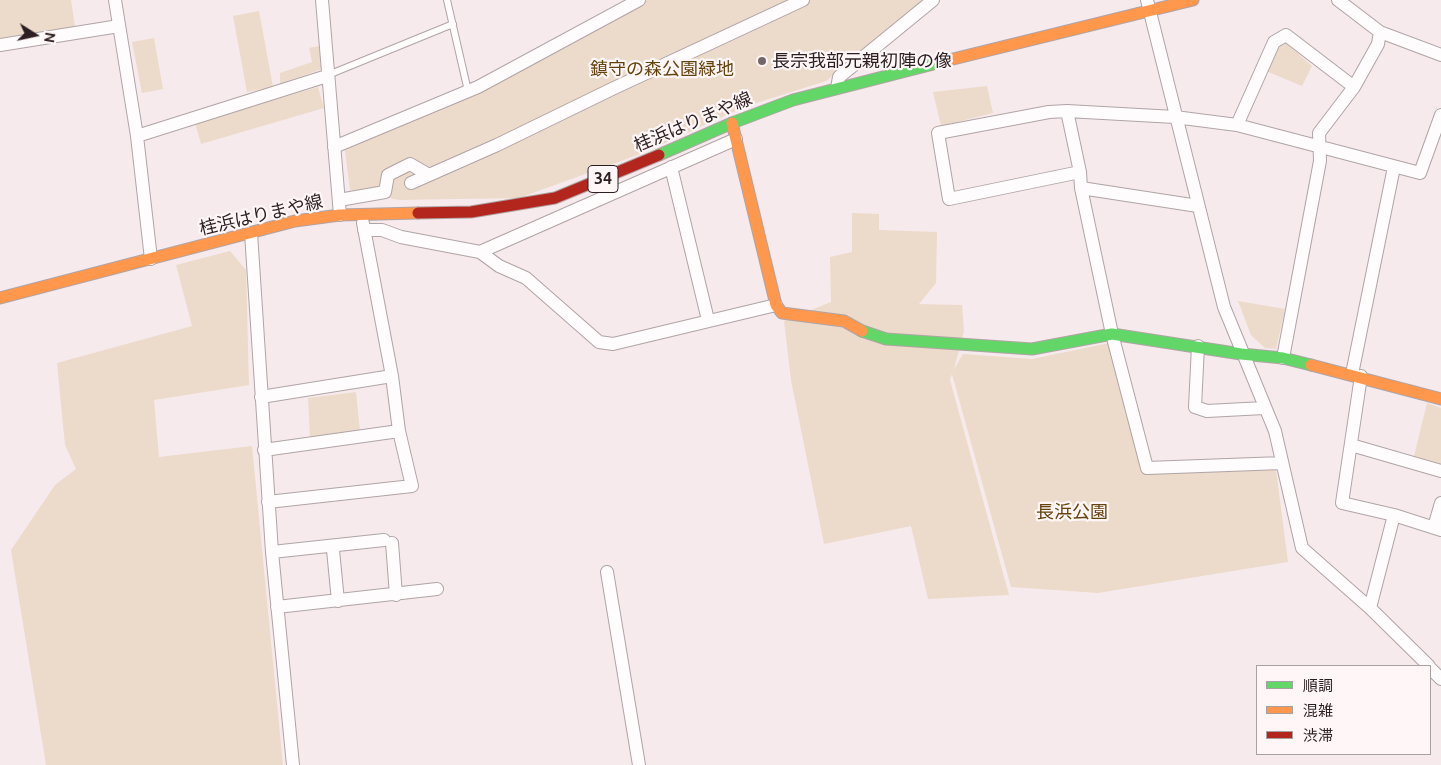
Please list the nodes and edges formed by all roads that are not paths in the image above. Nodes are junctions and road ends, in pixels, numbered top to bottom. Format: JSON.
{"nodes":[{"id":1,"x":115,"y":0,"type":"edge"},
{"id":2,"x":322,"y":0,"type":"edge"},
{"id":3,"x":447,"y":0,"type":"edge"},
{"id":4,"x":639,"y":0,"type":"edge"},
{"id":5,"x":803,"y":0,"type":"edge"},
{"id":6,"x":933,"y":0,"type":"edge"},
{"id":7,"x":1193,"y":0,"type":"edge"},
{"id":8,"x":1338,"y":0,"type":"edge"},
{"id":9,"x":620,"y":5,"type":"edge"},
{"id":10,"x":1149,"y":6,"type":"edge"},
{"id":11,"x":453,"y":24,"type":"junction"},
{"id":12,"x":119,"y":26,"type":"junction"},
{"id":13,"x":1380,"y":32,"type":"junction"},
{"id":14,"x":0,"y":45,"type":"edge"},
{"id":15,"x":1441,"y":55,"type":"edge"},
{"id":16,"x":327,"y":76,"type":"junction"},
{"id":17,"x":1354,"y":87,"type":"junction"},
{"id":18,"x":837,"y":88,"type":"junction"},
{"id":19,"x":468,"y":92,"type":"junction"},
{"id":20,"x":1067,"y":110,"type":"junction"},
{"id":21,"x":1441,"y":115,"type":"edge"},
{"id":22,"x":1175,"y":117,"type":"junction"},
{"id":23,"x":732,"y":123,"type":"junction"},
{"id":24,"x":1237,"y":125,"type":"junction"},
{"id":25,"x":137,"y":136,"type":"junction"},
{"id":26,"x":736,"y":139,"type":"junction"},
{"id":27,"x":1319,"y":146,"type":"junction"},
{"id":28,"x":334,"y":147,"type":"junction"},
{"id":29,"x":671,"y":167,"type":"junction"},
{"id":30,"x":1394,"y":167,"type":"junction"},
{"id":31,"x":1080,"y":172,"type":"junction"},
{"id":32,"x":430,"y":175,"type":"junction"},
{"id":33,"x":411,"y":183,"type":"dead end"},
{"id":34,"x":1081,"y":188,"type":"junction"},
{"id":35,"x":339,"y":200,"type":"junction"},
{"id":36,"x":1198,"y":206,"type":"junction"},
{"id":37,"x":361,"y":214,"type":"junction"},
{"id":38,"x":340,"y":215,"type":"junction"},
{"id":39,"x":364,"y":230,"type":"junction"},
{"id":40,"x":251,"y":233,"type":"junction"},
{"id":41,"x":480,"y":252,"type":"junction"},
{"id":42,"x":151,"y":259,"type":"junction"},
{"id":43,"x":0,"y":298,"type":"edge"},
{"id":44,"x":776,"y":306,"type":"junction"},
{"id":45,"x":708,"y":320,"type":"junction"},
{"id":46,"x":1112,"y":334,"type":"junction"},
{"id":47,"x":1198,"y":346,"type":"junction"},
{"id":48,"x":1242,"y":354,"type":"junction"},
{"id":49,"x":1283,"y":358,"type":"junction"},
{"id":50,"x":1356,"y":375,"type":"junction"},
{"id":51,"x":392,"y":376,"type":"junction"},
{"id":52,"x":261,"y":396,"type":"junction"},
{"id":53,"x":1441,"y":399,"type":"edge"},
{"id":54,"x":1264,"y":408,"type":"junction"},
{"id":55,"x":399,"y":431,"type":"junction"},
{"id":56,"x":1351,"y":445,"type":"junction"},
{"id":57,"x":264,"y":450,"type":"junction"},
{"id":58,"x":1282,"y":463,"type":"junction"},
{"id":59,"x":1441,"y":472,"type":"edge"},
{"id":60,"x":268,"y":502,"type":"junction"},
{"id":61,"x":1441,"y":503,"type":"edge"},
{"id":62,"x":1394,"y":515,"type":"junction"},
{"id":63,"x":1437,"y":529,"type":"edge"},
{"id":64,"x":333,"y":550,"type":"dead end"},
{"id":65,"x":272,"y":552,"type":"junction"},
{"id":66,"x":607,"y":572,"type":"dead end"},
{"id":67,"x":437,"y":589,"type":"dead end"},
{"id":68,"x":396,"y":594,"type":"junction"},
{"id":69,"x":338,"y":601,"type":"junction"},
{"id":70,"x":277,"y":607,"type":"junction"},
{"id":71,"x":1370,"y":608,"type":"junction"},
{"id":72,"x":1427,"y":665,"type":"edge"},
{"id":73,"x":1431,"y":669,"type":"edge"},
{"id":74,"x":1441,"y":679,"type":"edge"},
{"id":75,"x":294,"y":765,"type":"edge"},
{"id":76,"x":639,"y":765,"type":"edge"}],
"edges":[{"from":1,"to":12,"type":"street"},
{"from":2,"to":16,"type":"street"},
{"from":3,"to":11,"type":"lane"},
{"from":4,"to":9,"type":"street"},
{"from":5,"to":32,"type":"street"},
{"from":6,"to":18,"type":"street"},
{"from":7,"to":10,"type":"main road","name":"桂浜はりまや線","number":"34"},
{"from":8,"to":13,"type":"street"},
{"from":9,"to":19,"type":"street"},
{"from":10,"to":18,"type":"main road","name":"桂浜はりまや線","number":"34"},
{"from":10,"to":22,"type":"street"},
{"from":11,"to":16,"type":"lane"},
{"from":11,"to":19,"type":"lane"},
{"from":12,"to":14,"type":"street"},
{"from":12,"to":25,"type":"street"},
{"from":13,"to":15,"type":"street"},
{"from":13,"to":17,"type":"street"},
{"from":16,"to":25,"type":"street"},
{"from":16,"to":28,"type":"street"},
{"from":17,"to":24,"type":"street"},
{"from":17,"to":27,"type":"street"},
{"from":18,"to":23,"type":"main road","name":"桂浜はりまや線","number":"34"},
{"from":19,"to":28,"type":"street"},
{"from":20,"to":22,"type":"street"},
{"from":20,"to":31,"type":"street"},
{"from":20,"to":31,"type":"street"},
{"from":21,"to":30,"type":"street"},
{"from":22,"to":24,"type":"street"},
{"from":22,"to":36,"type":"street"},
{"from":23,"to":26,"type":"main road"},
{"from":23,"to":37,"type":"main road","name":"桂浜はりまや線","number":"34"},
{"from":24,"to":27,"type":"street"},
{"from":25,"to":42,"type":"street"},
{"from":26,"to":29,"type":"street"},
{"from":26,"to":44,"type":"main road"},
{"from":27,"to":30,"type":"street"},
{"from":27,"to":49,"type":"street"},
{"from":28,"to":35,"type":"street"},
{"from":29,"to":41,"type":"street"},
{"from":29,"to":45,"type":"street"},
{"from":30,"to":50,"type":"street"},
{"from":31,"to":34,"type":"street"},
{"from":32,"to":33,"type":"street"},
{"from":32,"to":35,"type":"street"},
{"from":34,"to":36,"type":"street"},
{"from":34,"to":46,"type":"street"},
{"from":35,"to":38,"type":"street"},
{"from":36,"to":48,"type":"street"},
{"from":37,"to":38,"type":"main road","name":"桂浜はりまや線","number":"34"},
{"from":37,"to":39,"type":"street"},
{"from":38,"to":40,"type":"main road","name":"桂浜はりまや線","number":"34"},
{"from":39,"to":41,"type":"street"},
{"from":39,"to":51,"type":"street"},
{"from":40,"to":42,"type":"main road","name":"桂浜はりまや線","number":"34"},
{"from":40,"to":52,"type":"street"},
{"from":41,"to":45,"type":"street"},
{"from":42,"to":43,"type":"main road","name":"桂浜はりまや線","number":"34"},
{"from":44,"to":45,"type":"street"},
{"from":44,"to":46,"type":"main road"},
{"from":46,"to":47,"type":"main road"},
{"from":46,"to":58,"type":"street"},
{"from":47,"to":48,"type":"main road"},
{"from":47,"to":54,"type":"street"},
{"from":48,"to":49,"type":"main road"},
{"from":48,"to":54,"type":"street"},
{"from":49,"to":50,"type":"main road"},
{"from":50,"to":53,"type":"main road"},
{"from":50,"to":56,"type":"street"},
{"from":51,"to":52,"type":"street"},
{"from":51,"to":55,"type":"street"},
{"from":52,"to":57,"type":"street"},
{"from":54,"to":58,"type":"street"},
{"from":55,"to":57,"type":"street"},
{"from":55,"to":60,"type":"street"},
{"from":56,"to":59,"type":"street"},
{"from":56,"to":62,"type":"street"},
{"from":57,"to":60,"type":"street"},
{"from":58,"to":71,"type":"street"},
{"from":60,"to":65,"type":"street"},
{"from":61,"to":63,"type":"street"},
{"from":62,"to":63,"type":"street"},
{"from":62,"to":71,"type":"street"},
{"from":64,"to":69,"type":"street"},
{"from":65,"to":68,"type":"street"},
{"from":65,"to":70,"type":"street"},
{"from":66,"to":76,"type":"street"},
{"from":67,"to":68,"type":"street"},
{"from":68,"to":69,"type":"street"},
{"from":69,"to":70,"type":"street"},
{"from":70,"to":75,"type":"street"},
{"from":71,"to":72,"type":"street"},
{"from":73,"to":74,"type":"street"}]}
